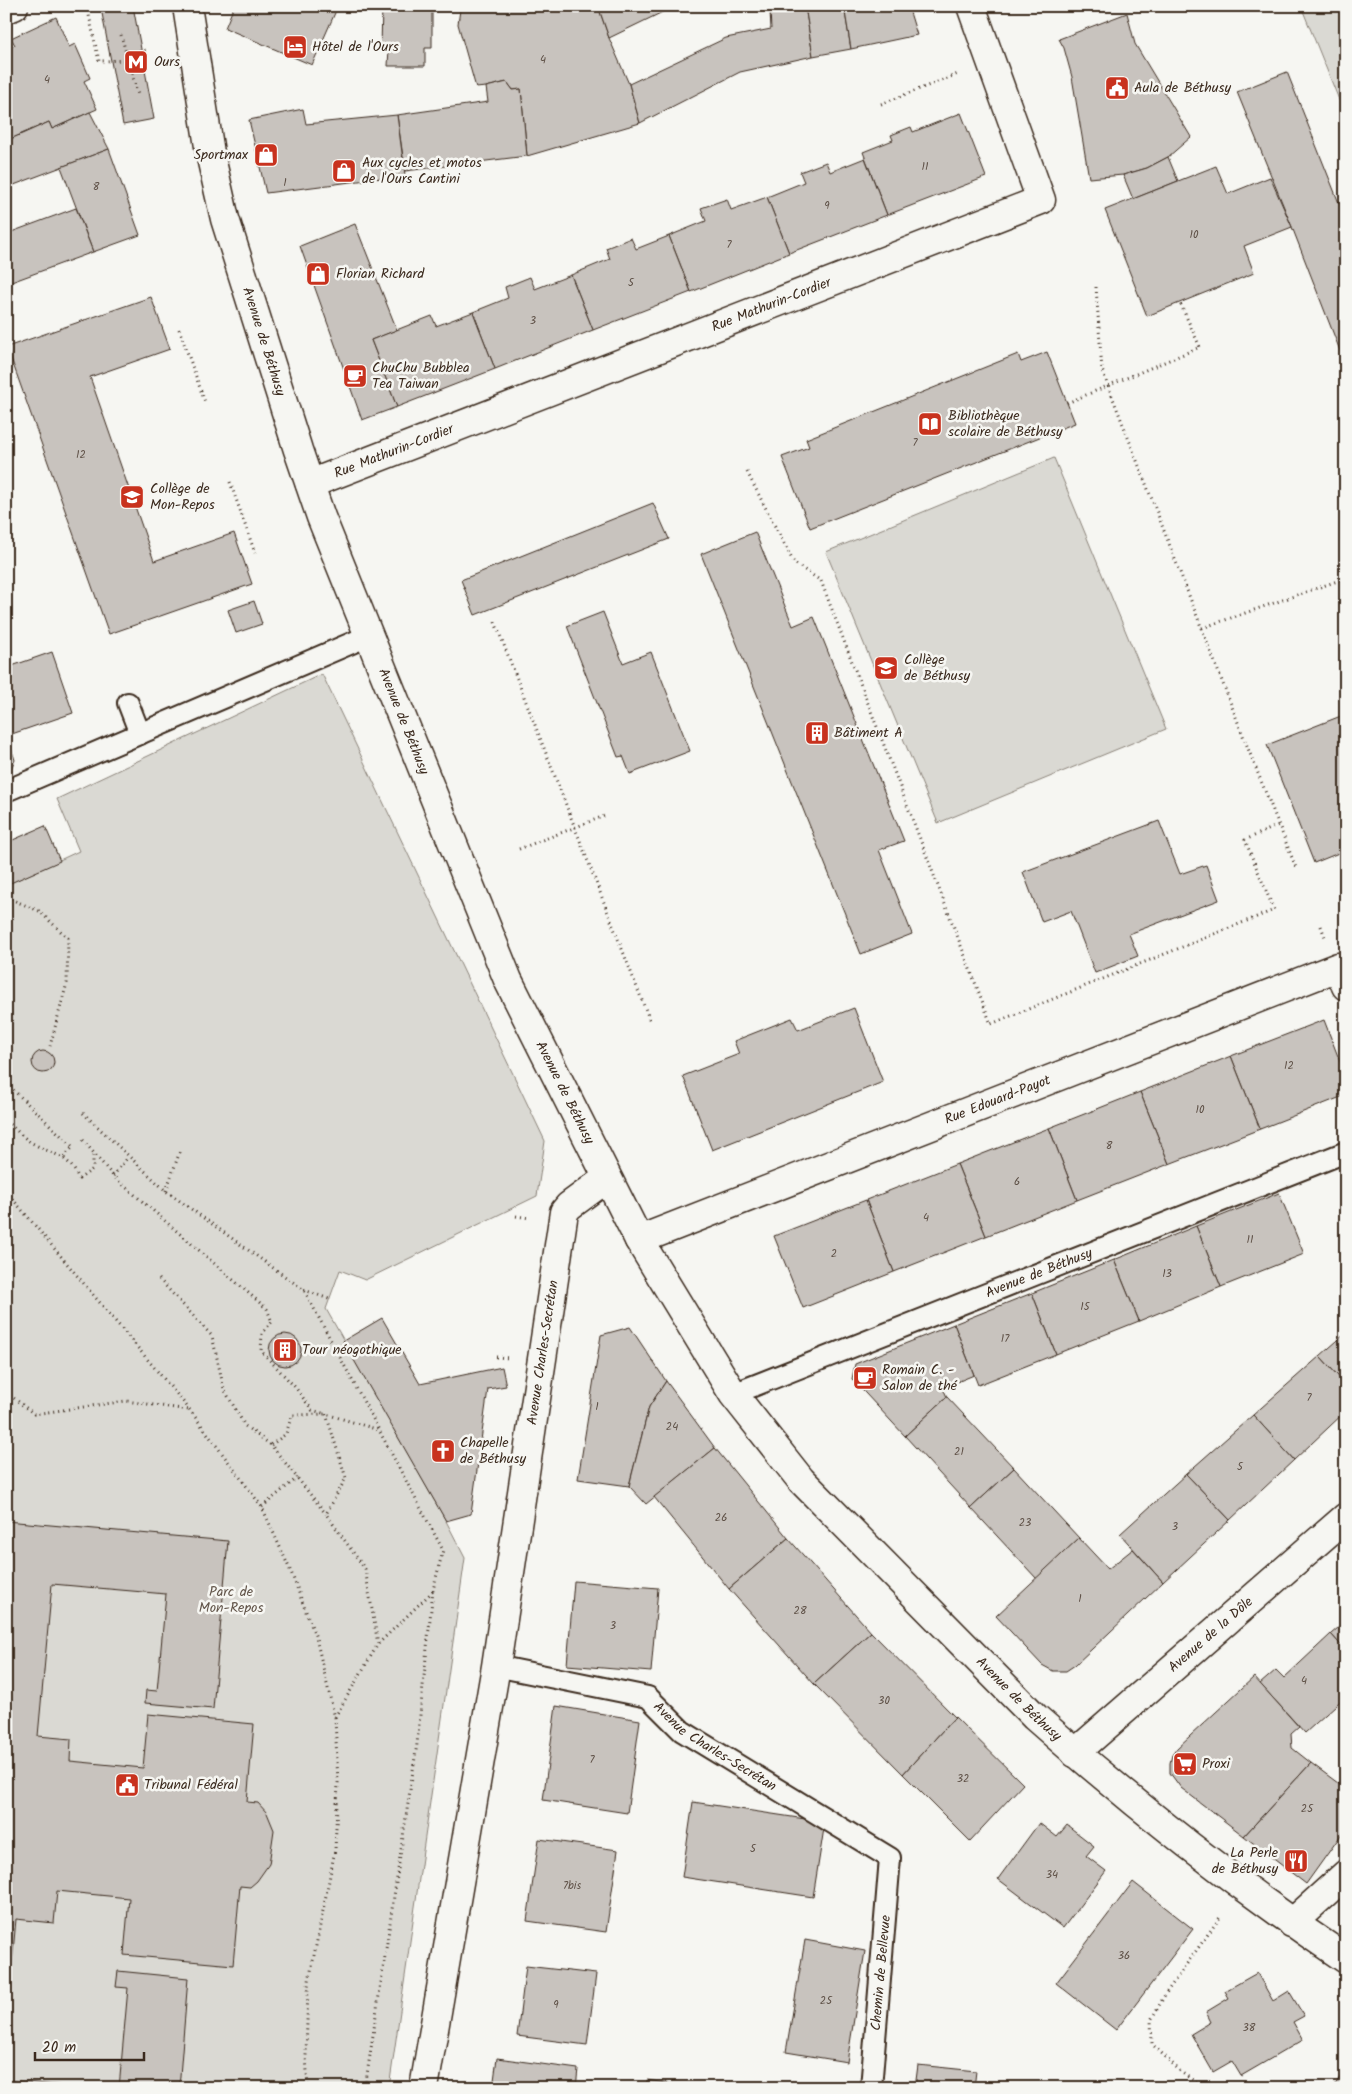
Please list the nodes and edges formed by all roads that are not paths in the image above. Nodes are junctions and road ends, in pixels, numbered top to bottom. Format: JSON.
{"nodes":[{"id":1,"x":14,"y":6,"type":"edge"},
{"id":2,"x":187,"y":6,"type":"edge"},
{"id":3,"x":971,"y":6,"type":"edge"},
{"id":4,"x":6,"y":10,"type":"edge"},
{"id":5,"x":310,"y":484,"type":"junction"},
{"id":6,"x":368,"y":636,"type":"junction"},
{"id":7,"x":128,"y":703,"type":"dead end"},
{"id":8,"x":140,"y":734,"type":"junction"},
{"id":9,"x":6,"y":791,"type":"edge"},
{"id":10,"x":1346,"y":986,"type":"edge"},
{"id":11,"x":1346,"y":1152,"type":"edge"},
{"id":12,"x":607,"y":1178,"type":"junction"},
{"id":13,"x":639,"y":1240,"type":"junction"},
{"id":14,"x":733,"y":1394,"type":"junction"},
{"id":15,"x":1346,"y":1517,"type":"edge"},
{"id":16,"x":496,"y":1666,"type":"junction"},
{"id":17,"x":1076,"y":1753,"type":"junction"},
{"id":18,"x":890,"y":1858,"type":"joint"},
{"id":19,"x":1346,"y":1874,"type":"edge"},
{"id":20,"x":1292,"y":1923,"type":"junction"},
{"id":21,"x":1346,"y":1959,"type":"edge"},
{"id":22,"x":424,"y":2088,"type":"edge"},
{"id":23,"x":871,"y":2088,"type":"edge"}],
"edges":[{"from":1,"to":4,"type":"street"},
{"from":2,"to":5,"type":"street","name":"Avenue de Béthusy"},
{"from":3,"to":5,"type":"street","name":"Rue Mathurin-Cordier"},
{"from":5,"to":6,"type":"street","name":"Avenue de Béthusy"},
{"from":6,"to":8,"type":"lane"},
{"from":6,"to":12,"type":"street","name":"Avenue de Béthusy"},
{"from":7,"to":8,"type":"lane"},
{"from":8,"to":9,"type":"lane"},
{"from":10,"to":13,"type":"street","name":"Rue Edouard-Payot"},
{"from":11,"to":14,"type":"lane","name":"Avenue de Béthusy"},
{"from":12,"to":13,"type":"street","name":"Avenue de Béthusy"},
{"from":12,"to":16,"type":"street","name":"Avenue Charles-Secrétan"},
{"from":13,"to":14,"type":"street","name":"Avenue de Béthusy"},
{"from":14,"to":17,"type":"street","name":"Avenue de Béthusy"},
{"from":15,"to":17,"type":"street","name":"Avenue de la Dôle"},
{"from":16,"to":18,"type":"lane","name":"Avenue Charles-Secrétan"},
{"from":16,"to":22,"type":"street","name":"Avenue Charles-Secrétan"},
{"from":17,"to":20,"type":"street","name":"Avenue de Béthusy"},
{"from":18,"to":23,"type":"lane","name":"Chemin de Bellevue"},
{"from":19,"to":20,"type":"street"},
{"from":20,"to":21,"type":"street","name":"Avenue de Béthusy"}]}
